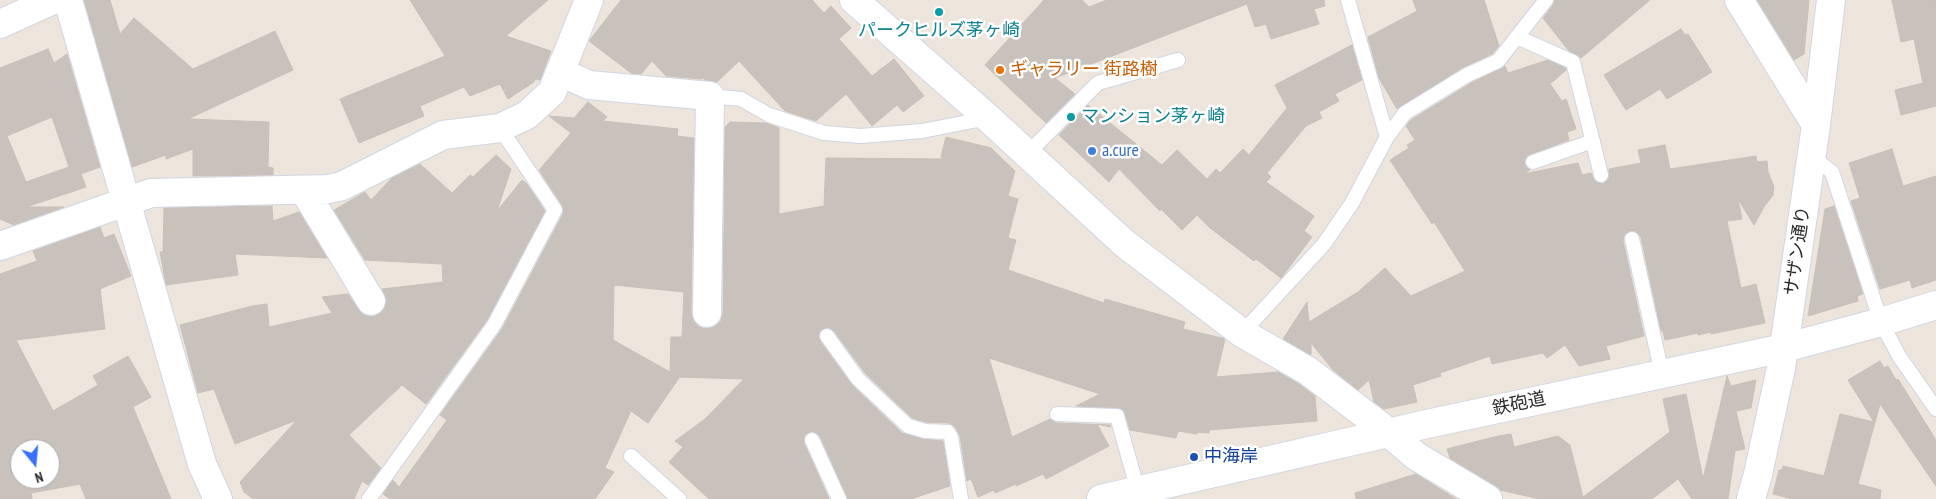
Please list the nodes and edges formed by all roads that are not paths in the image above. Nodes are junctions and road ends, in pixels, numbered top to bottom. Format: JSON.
{"nodes":[{"id":1,"x":53,"y":0,"type":"edge"},
{"id":2,"x":68,"y":0,"type":"edge"},
{"id":3,"x":589,"y":0,"type":"edge"},
{"id":4,"x":854,"y":0,"type":"edge"},
{"id":5,"x":1348,"y":0,"type":"edge"},
{"id":6,"x":1546,"y":0,"type":"edge"},
{"id":7,"x":1739,"y":0,"type":"edge"},
{"id":8,"x":1831,"y":0,"type":"edge"},
{"id":9,"x":0,"y":24,"type":"edge"},
{"id":10,"x":1517,"y":37,"type":"junction"},
{"id":11,"x":1178,"y":60,"type":"dead end"},
{"id":12,"x":560,"y":72,"type":"junction"},
{"id":13,"x":710,"y":96,"type":"junction"},
{"id":14,"x":988,"y":118,"type":"junction"},
{"id":15,"x":1816,"y":125,"type":"junction"},
{"id":16,"x":500,"y":128,"type":"junction"},
{"id":17,"x":1387,"y":137,"type":"junction"},
{"id":18,"x":1593,"y":141,"type":"junction"},
{"id":19,"x":1027,"y":154,"type":"junction"},
{"id":20,"x":1811,"y":156,"type":"junction"},
{"id":21,"x":1533,"y":162,"type":"dead end"},
{"id":22,"x":1602,"y":175,"type":"dead end"},
{"id":23,"x":304,"y":190,"type":"junction"},
{"id":24,"x":124,"y":201,"type":"junction"},
{"id":25,"x":1632,"y":239,"type":"dead end"},
{"id":26,"x":0,"y":246,"type":"edge"},
{"id":27,"x":371,"y":301,"type":"dead end"},
{"id":28,"x":1936,"y":304,"type":"edge"},
{"id":29,"x":707,"y":313,"type":"dead end"},
{"id":30,"x":1881,"y":322,"type":"junction"},
{"id":31,"x":1242,"y":333,"type":"junction"},
{"id":32,"x":827,"y":336,"type":"dead end"},
{"id":33,"x":1784,"y":348,"type":"junction"},
{"id":34,"x":1662,"y":374,"type":"junction"},
{"id":35,"x":1936,"y":409,"type":"edge"},
{"id":36,"x":1057,"y":414,"type":"dead end"},
{"id":37,"x":1388,"y":432,"type":"junction"},
{"id":38,"x":812,"y":440,"type":"dead end"},
{"id":39,"x":631,"y":456,"type":"dead end"},
{"id":40,"x":1138,"y":490,"type":"junction"},
{"id":41,"x":218,"y":499,"type":"edge"},
{"id":42,"x":369,"y":499,"type":"edge"},
{"id":43,"x":679,"y":499,"type":"edge"},
{"id":44,"x":839,"y":499,"type":"edge"},
{"id":45,"x":961,"y":499,"type":"edge"},
{"id":46,"x":1101,"y":499,"type":"edge"},
{"id":47,"x":1488,"y":499,"type":"edge"},
{"id":48,"x":1751,"y":499,"type":"edge"}],
"edges":[{"from":1,"to":9,"type":"street"},
{"from":2,"to":24,"type":"street"},
{"from":3,"to":12,"type":"street"},
{"from":4,"to":14,"type":"street"},
{"from":5,"to":17,"type":"lane"},
{"from":6,"to":10,"type":"lane"},
{"from":7,"to":15,"type":"street"},
{"from":8,"to":15,"type":"street","name":"サザン通り"},
{"from":10,"to":17,"type":"lane"},
{"from":10,"to":18,"type":"lane"},
{"from":11,"to":19,"type":"lane"},
{"from":12,"to":13,"type":"street"},
{"from":12,"to":16,"type":"street"},
{"from":13,"to":14,"type":"lane"},
{"from":13,"to":29,"type":"street"},
{"from":14,"to":19,"type":"street"},
{"from":15,"to":20,"type":"street","name":"サザン通り"},
{"from":16,"to":23,"type":"street"},
{"from":16,"to":42,"type":"lane"},
{"from":17,"to":31,"type":"lane"},
{"from":18,"to":21,"type":"lane"},
{"from":18,"to":22,"type":"lane"},
{"from":19,"to":31,"type":"street"},
{"from":20,"to":30,"type":"lane"},
{"from":20,"to":33,"type":"street","name":"サザン通り"},
{"from":23,"to":24,"type":"street"},
{"from":23,"to":27,"type":"street"},
{"from":24,"to":26,"type":"street"},
{"from":24,"to":41,"type":"street"},
{"from":25,"to":34,"type":"lane"},
{"from":28,"to":30,"type":"street","name":"鉄砲道"},
{"from":30,"to":33,"type":"street","name":"鉄砲道"},
{"from":30,"to":35,"type":"lane"},
{"from":31,"to":37,"type":"street"},
{"from":32,"to":45,"type":"lane"},
{"from":33,"to":34,"type":"street","name":"鉄砲道"},
{"from":33,"to":48,"type":"street","name":"サザン通り"},
{"from":34,"to":37,"type":"street","name":"鉄砲道"},
{"from":36,"to":40,"type":"lane"},
{"from":37,"to":40,"type":"street","name":"鉄砲道"},
{"from":37,"to":47,"type":"street"},
{"from":38,"to":44,"type":"lane"},
{"from":39,"to":43,"type":"lane"},
{"from":40,"to":46,"type":"street","name":"鉄砲道"}]}
